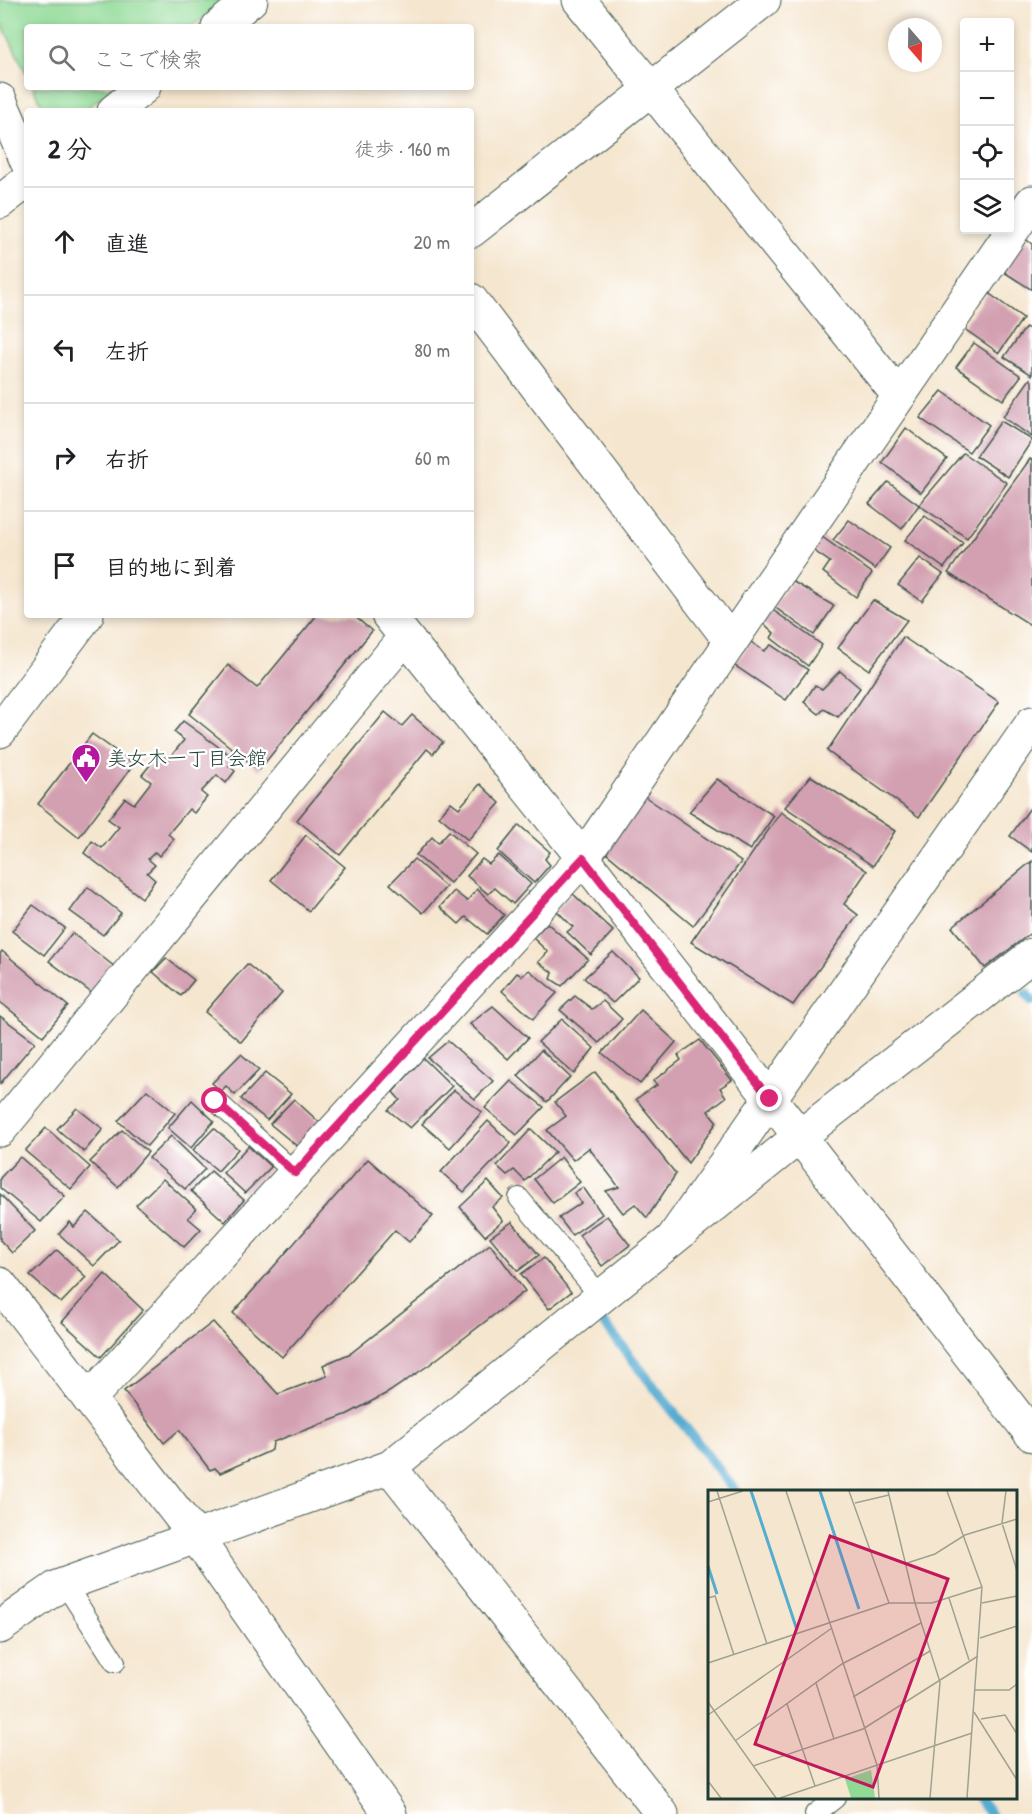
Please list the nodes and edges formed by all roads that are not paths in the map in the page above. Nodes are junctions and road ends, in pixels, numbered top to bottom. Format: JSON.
{"nodes":[{"id":1,"x":251,"y":0,"type":"edge"},
{"id":2,"x":579,"y":0,"type":"edge"},
{"id":3,"x":764,"y":0,"type":"edge"},
{"id":4,"x":222,"y":24,"type":"edge"},
{"id":5,"x":652,"y":88,"type":"junction"},
{"id":6,"x":140,"y":90,"type":"edge"},
{"id":7,"x":0,"y":100,"type":"edge"},
{"id":8,"x":118,"y":108,"type":"edge"},
{"id":9,"x":24,"y":155,"type":"edge"},
{"id":10,"x":24,"y":183,"type":"edge"},
{"id":11,"x":0,"y":202,"type":"edge"},
{"id":12,"x":1032,"y":202,"type":"edge"},
{"id":13,"x":474,"y":229,"type":"edge"},
{"id":14,"x":474,"y":304,"type":"edge"},
{"id":15,"x":899,"y":396,"type":"junction"},
{"id":16,"x":85,"y":618,"type":"edge"},
{"id":17,"x":396,"y":626,"type":"edge"},
{"id":18,"x":731,"y":642,"type":"junction"},
{"id":19,"x":1032,"y":723,"type":"edge"},
{"id":20,"x":0,"y":731,"type":"edge"},
{"id":21,"x":583,"y":858,"type":"junction"},
{"id":22,"x":1032,"y":955,"type":"edge"},
{"id":23,"x":770,"y":1099,"type":"junction"},
{"id":24,"x":215,"y":1101,"type":"dead end"},
{"id":25,"x":0,"y":1130,"type":"edge"},
{"id":26,"x":799,"y":1137,"type":"junction"},
{"id":27,"x":295,"y":1173,"type":"junction"},
{"id":28,"x":519,"y":1198,"type":"dead end"},
{"id":29,"x":673,"y":1238,"type":"junction"},
{"id":30,"x":0,"y":1284,"type":"edge"},
{"id":31,"x":601,"y":1297,"type":"junction"},
{"id":32,"x":89,"y":1399,"type":"junction"},
{"id":33,"x":1032,"y":1435,"type":"edge"},
{"id":34,"x":390,"y":1467,"type":"junction"},
{"id":35,"x":196,"y":1537,"type":"junction"},
{"id":36,"x":65,"y":1584,"type":"junction"},
{"id":37,"x":0,"y":1627,"type":"edge"},
{"id":38,"x":115,"y":1662,"type":"dead end"},
{"id":39,"x":833,"y":1799,"type":"edge"},
{"id":40,"x":382,"y":1811,"type":"edge"},
{"id":41,"x":662,"y":1814,"type":"edge"},
{"id":42,"x":815,"y":1814,"type":"edge"}],
"edges":[{"from":1,"to":4,"type":"street"},
{"from":2,"to":5,"type":"street"},
{"from":3,"to":5,"type":"street"},
{"from":5,"to":13,"type":"street"},
{"from":5,"to":15,"type":"street"},
{"from":6,"to":8,"type":"street"},
{"from":7,"to":9,"type":"street"},
{"from":10,"to":11,"type":"street"},
{"from":12,"to":15,"type":"street"},
{"from":14,"to":18,"type":"street"},
{"from":15,"to":18,"type":"street"},
{"from":16,"to":20,"type":"street"},
{"from":17,"to":21,"type":"street"},
{"from":17,"to":25,"type":"street"},
{"from":18,"to":21,"type":"street"},
{"from":19,"to":23,"type":"street"},
{"from":21,"to":23,"type":"street"},
{"from":21,"to":27,"type":"street"},
{"from":22,"to":26,"type":"street"},
{"from":23,"to":26,"type":"street"},
{"from":23,"to":29,"type":"street"},
{"from":24,"to":27,"type":"lane"},
{"from":26,"to":29,"type":"street"},
{"from":26,"to":33,"type":"street"},
{"from":27,"to":32,"type":"street"},
{"from":28,"to":31,"type":"lane"},
{"from":29,"to":31,"type":"street"},
{"from":30,"to":32,"type":"street"},
{"from":31,"to":34,"type":"street"},
{"from":32,"to":35,"type":"street"},
{"from":34,"to":35,"type":"street"},
{"from":34,"to":41,"type":"street"},
{"from":35,"to":36,"type":"street"},
{"from":35,"to":40,"type":"street"},
{"from":36,"to":37,"type":"street"},
{"from":36,"to":38,"type":"lane"},
{"from":39,"to":42,"type":"lane"}]}
